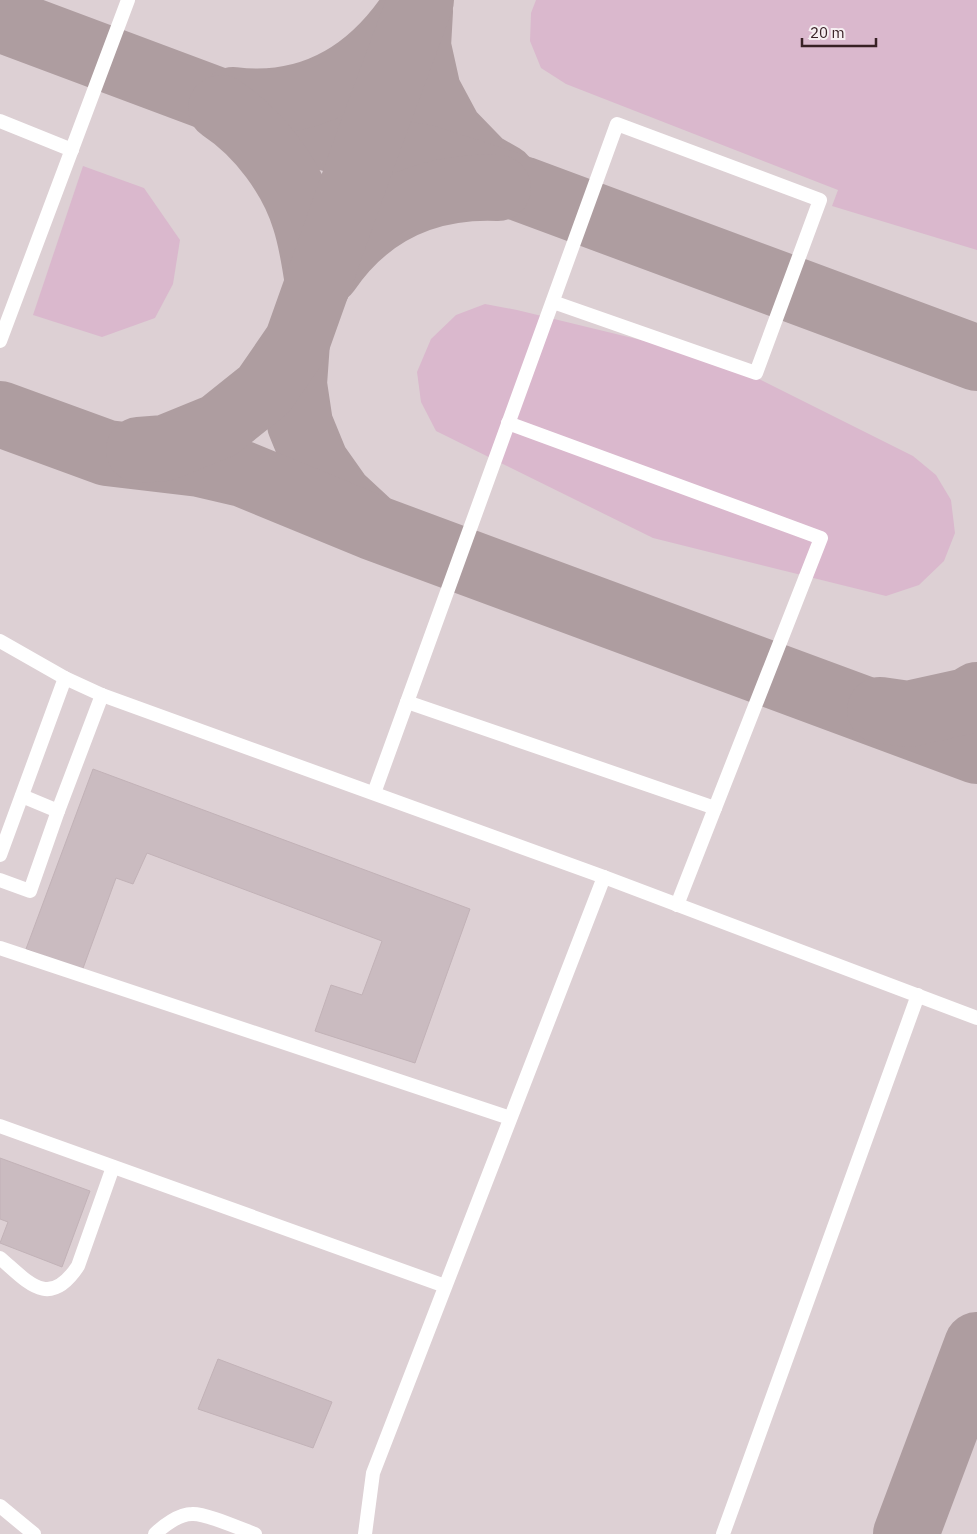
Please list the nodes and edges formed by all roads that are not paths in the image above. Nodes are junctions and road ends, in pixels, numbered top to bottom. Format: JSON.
{"nodes":[{"id":1,"x":128,"y":0,"type":"edge"},
{"id":2,"x":0,"y":121,"type":"edge"},
{"id":3,"x":72,"y":150,"type":"junction"},
{"id":4,"x":553,"y":302,"type":"junction"},
{"id":5,"x":1,"y":337,"type":"edge"},
{"id":6,"x":508,"y":424,"type":"junction"},
{"id":7,"x":0,"y":641,"type":"edge"},
{"id":8,"x":65,"y":678,"type":"junction"},
{"id":9,"x":102,"y":695,"type":"junction"},
{"id":10,"x":407,"y":702,"type":"junction"},
{"id":11,"x":374,"y":793,"type":"junction"},
{"id":12,"x":22,"y":796,"type":"junction"},
{"id":13,"x":716,"y":808,"type":"junction"},
{"id":14,"x":58,"y":811,"type":"junction"},
{"id":15,"x":0,"y":854,"type":"edge"},
{"id":16,"x":604,"y":877,"type":"junction"},
{"id":17,"x":0,"y":880,"type":"edge"},
{"id":18,"x":677,"y":905,"type":"junction"},
{"id":19,"x":0,"y":948,"type":"edge"},
{"id":20,"x":918,"y":995,"type":"junction"},
{"id":21,"x":977,"y":1018,"type":"edge"},
{"id":22,"x":510,"y":1118,"type":"junction"},
{"id":23,"x":0,"y":1126,"type":"edge"},
{"id":24,"x":113,"y":1167,"type":"junction"},
{"id":25,"x":0,"y":1258,"type":"edge"},
{"id":26,"x":445,"y":1286,"type":"junction"},
{"id":27,"x":0,"y":1506,"type":"edge"},
{"id":28,"x":34,"y":1534,"type":"edge"},
{"id":29,"x":155,"y":1534,"type":"edge"},
{"id":30,"x":255,"y":1534,"type":"edge"},
{"id":31,"x":365,"y":1534,"type":"edge"},
{"id":32,"x":723,"y":1534,"type":"edge"}],
"edges":[{"from":1,"to":3,"type":"street"},
{"from":2,"to":3,"type":"street"},
{"from":3,"to":5,"type":"street"},
{"from":4,"to":4,"type":"street"},
{"from":4,"to":6,"type":"street"},
{"from":6,"to":10,"type":"street"},
{"from":6,"to":13,"type":"street"},
{"from":7,"to":8,"type":"street"},
{"from":8,"to":9,"type":"street"},
{"from":8,"to":12,"type":"street"},
{"from":9,"to":11,"type":"street"},
{"from":9,"to":14,"type":"street"},
{"from":10,"to":11,"type":"street"},
{"from":10,"to":13,"type":"street"},
{"from":11,"to":16,"type":"street"},
{"from":12,"to":14,"type":"street"},
{"from":12,"to":15,"type":"street"},
{"from":13,"to":18,"type":"street"},
{"from":14,"to":17,"type":"street"},
{"from":16,"to":18,"type":"street"},
{"from":16,"to":22,"type":"street"},
{"from":18,"to":20,"type":"street"},
{"from":19,"to":22,"type":"street"},
{"from":20,"to":21,"type":"street"},
{"from":20,"to":32,"type":"street"},
{"from":22,"to":26,"type":"street"},
{"from":23,"to":24,"type":"street"},
{"from":24,"to":25,"type":"street"},
{"from":24,"to":26,"type":"street"},
{"from":26,"to":31,"type":"street"},
{"from":27,"to":28,"type":"street"},
{"from":29,"to":30,"type":"street"}]}
